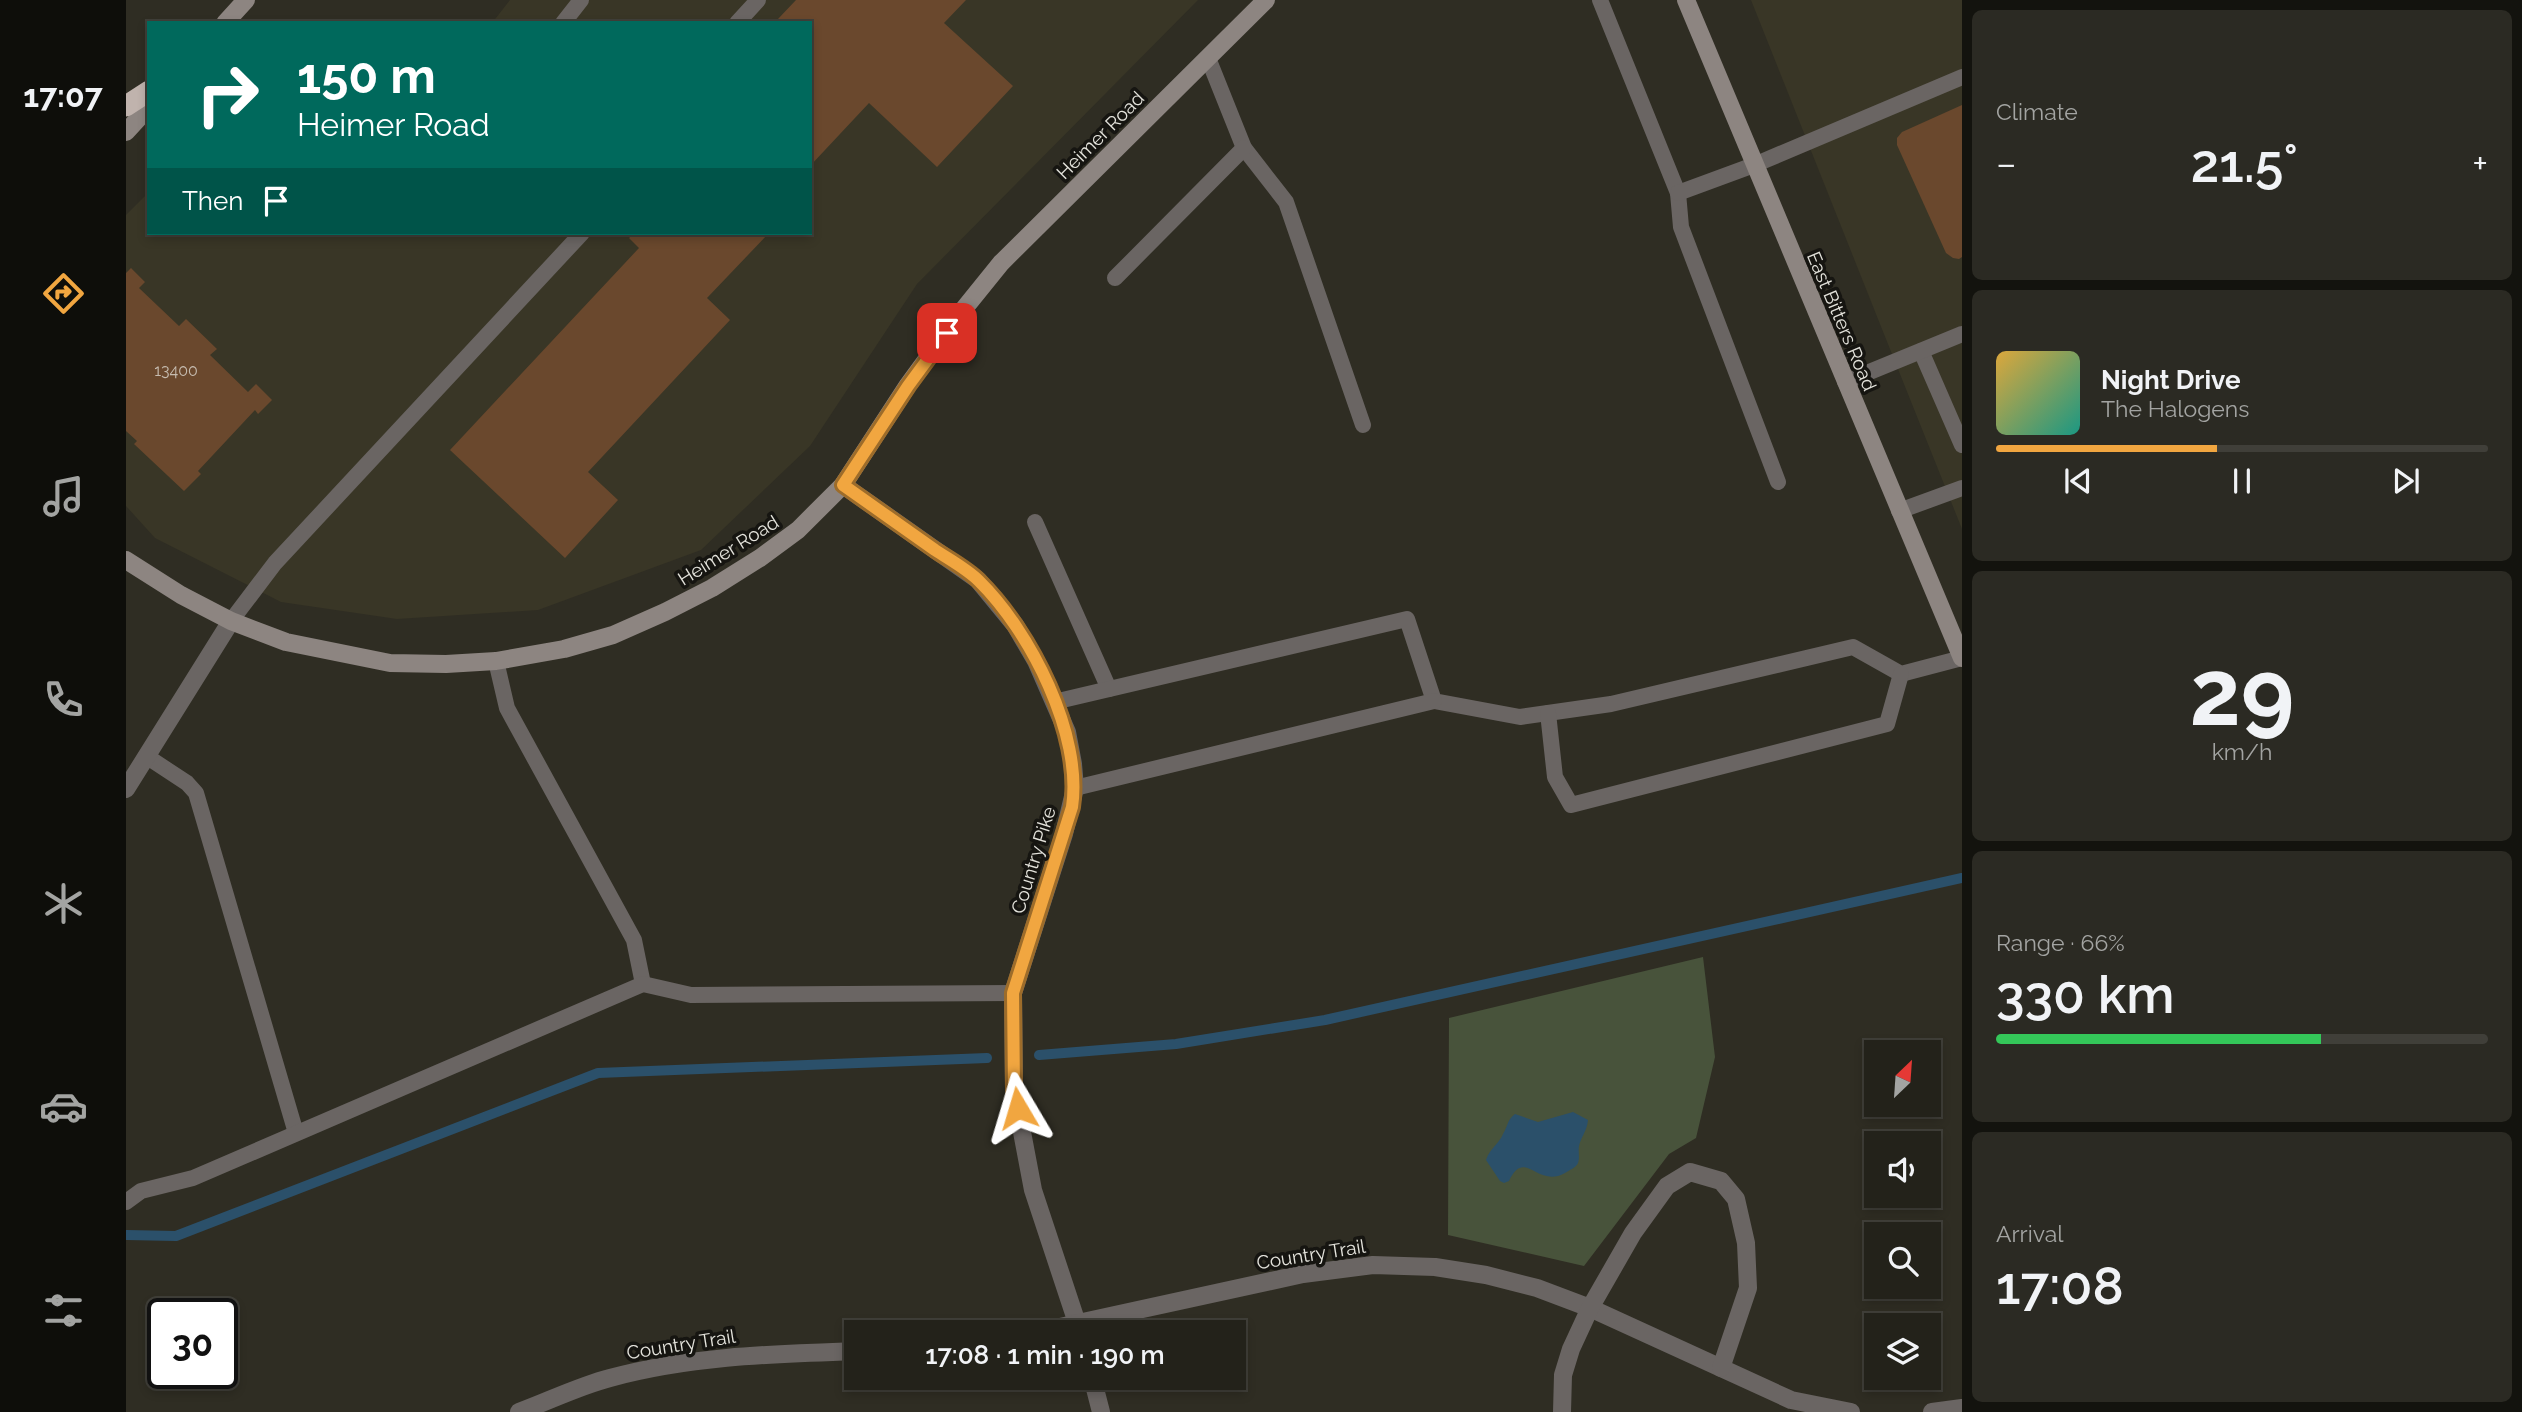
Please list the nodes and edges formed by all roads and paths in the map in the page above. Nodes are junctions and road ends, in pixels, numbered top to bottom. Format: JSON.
{"nodes":[{"id":1,"x":246,"y":0,"type":"edge"},
{"id":2,"x":581,"y":0,"type":"edge"},
{"id":3,"x":758,"y":0,"type":"edge"},
{"id":4,"x":1266,"y":0,"type":"edge"},
{"id":5,"x":1600,"y":0,"type":"edge"},
{"id":6,"x":1686,"y":0,"type":"edge"},
{"id":7,"x":227,"y":21,"type":"edge"},
{"id":8,"x":565,"y":21,"type":"edge"},
{"id":9,"x":739,"y":21,"type":"edge"},
{"id":10,"x":1208,"y":58,"type":"junction"},
{"id":11,"x":1962,"y":77,"type":"edge"},
{"id":12,"x":147,"y":92,"type":"edge"},
{"id":13,"x":126,"y":106,"type":"edge"},
{"id":14,"x":147,"y":109,"type":"edge"},
{"id":15,"x":126,"y":132,"type":"edge"},
{"id":16,"x":1244,"y":148,"type":"junction"},
{"id":17,"x":1754,"y":165,"type":"junction"},
{"id":18,"x":1678,"y":193,"type":"junction"},
{"id":19,"x":580,"y":235,"type":"edge"},
{"id":20,"x":1115,"y":278,"type":"dead end"},
{"id":21,"x":1962,"y":334,"type":"edge"},
{"id":22,"x":1921,"y":351,"type":"junction"},
{"id":23,"x":1845,"y":382,"type":"junction"},
{"id":24,"x":1958,"y":424,"type":"edge"},
{"id":25,"x":1363,"y":425,"type":"dead end"},
{"id":26,"x":1962,"y":445,"type":"edge"},
{"id":27,"x":1778,"y":482,"type":"dead end"},
{"id":28,"x":843,"y":485,"type":"junction"},
{"id":29,"x":1962,"y":488,"type":"edge"},
{"id":30,"x":1899,"y":511,"type":"junction"},
{"id":31,"x":1035,"y":522,"type":"dead end"},
{"id":32,"x":127,"y":561,"type":"edge"},
{"id":33,"x":231,"y":621,"type":"junction"},
{"id":34,"x":1957,"y":631,"type":"edge"},
{"id":35,"x":1962,"y":658,"type":"edge"},
{"id":36,"x":496,"y":661,"type":"junction"},
{"id":37,"x":1901,"y":674,"type":"junction"},
{"id":38,"x":1110,"y":689,"type":"junction"},
{"id":39,"x":1434,"y":701,"type":"junction"},
{"id":40,"x":1054,"y":702,"type":"junction"},
{"id":41,"x":1548,"y":713,"type":"junction"},
{"id":42,"x":146,"y":756,"type":"junction"},
{"id":43,"x":1075,"y":788,"type":"junction"},
{"id":44,"x":126,"y":789,"type":"edge"},
{"id":45,"x":643,"y":984,"type":"junction"},
{"id":46,"x":1013,"y":993,"type":"junction"},
{"id":47,"x":296,"y":1133,"type":"junction"},
{"id":48,"x":126,"y":1202,"type":"edge"},
{"id":49,"x":1590,"y":1308,"type":"junction"},
{"id":50,"x":1077,"y":1320,"type":"edge"},
{"id":51,"x":1109,"y":1320,"type":"edge"},
{"id":52,"x":844,"y":1351,"type":"edge"},
{"id":53,"x":1721,"y":1368,"type":"junction"},
{"id":54,"x":1095,"y":1390,"type":"edge"},
{"id":55,"x":1962,"y":1408,"type":"edge"},
{"id":56,"x":519,"y":1412,"type":"edge"},
{"id":57,"x":1101,"y":1412,"type":"edge"},
{"id":58,"x":1562,"y":1412,"type":"edge"},
{"id":59,"x":1851,"y":1412,"type":"edge"},
{"id":60,"x":1932,"y":1412,"type":"edge"}],
"edges":[{"from":1,"to":7,"type":"street"},
{"from":2,"to":8,"type":"lane"},
{"from":3,"to":9,"type":"lane"},
{"from":4,"to":10,"type":"street","name":"Heimer Road"},
{"from":5,"to":18,"type":"lane"},
{"from":6,"to":17,"type":"street","name":"East Bitters Road"},
{"from":10,"to":16,"type":"lane"},
{"from":10,"to":28,"type":"street","name":"Heimer Road"},
{"from":11,"to":17,"type":"lane"},
{"from":12,"to":13,"type":"highway"},
{"from":14,"to":15,"type":"street"},
{"from":16,"to":20,"type":"lane"},
{"from":16,"to":25,"type":"lane"},
{"from":17,"to":18,"type":"lane"},
{"from":17,"to":23,"type":"street","name":"East Bitters Road"},
{"from":18,"to":27,"type":"lane"},
{"from":19,"to":33,"type":"lane"},
{"from":21,"to":22,"type":"lane"},
{"from":22,"to":23,"type":"lane"},
{"from":22,"to":24,"type":"lane"},
{"from":23,"to":30,"type":"street","name":"East Bitters Road"},
{"from":24,"to":26,"type":"lane"},
{"from":28,"to":36,"type":"street","name":"Heimer Road"},
{"from":28,"to":40,"type":"street","name":"Country Pike"},
{"from":29,"to":30,"type":"lane"},
{"from":30,"to":34,"type":"street","name":"East Bitters Road"},
{"from":31,"to":38,"type":"lane"},
{"from":32,"to":33,"type":"street","name":"Heimer Road"},
{"from":33,"to":36,"type":"street","name":"Heimer Road"},
{"from":33,"to":42,"type":"street"},
{"from":34,"to":35,"type":"street","name":"East Bitters Road"},
{"from":35,"to":37,"type":"lane"},
{"from":36,"to":45,"type":"lane"},
{"from":37,"to":41,"type":"lane"},
{"from":37,"to":41,"type":"lane"},
{"from":38,"to":39,"type":"lane"},
{"from":38,"to":40,"type":"lane"},
{"from":39,"to":41,"type":"lane"},
{"from":39,"to":43,"type":"lane"},
{"from":40,"to":43,"type":"street","name":"Country Pike"},
{"from":42,"to":44,"type":"street"},
{"from":42,"to":47,"type":"lane"},
{"from":43,"to":46,"type":"street","name":"Country Pike"},
{"from":45,"to":46,"type":"lane"},
{"from":45,"to":47,"type":"lane"},
{"from":46,"to":50,"type":"street","name":"Country Pike"},
{"from":47,"to":48,"type":"lane"},
{"from":49,"to":51,"type":"street","name":"Country Trail"},
{"from":49,"to":53,"type":"street","name":"Country Trail"},
{"from":49,"to":53,"type":"street"},
{"from":49,"to":58,"type":"street"},
{"from":52,"to":56,"type":"street","name":"Country Trail"},
{"from":53,"to":59,"type":"street","name":"Country Trail"},
{"from":54,"to":57,"type":"street"},
{"from":55,"to":60,"type":"street"}]}
